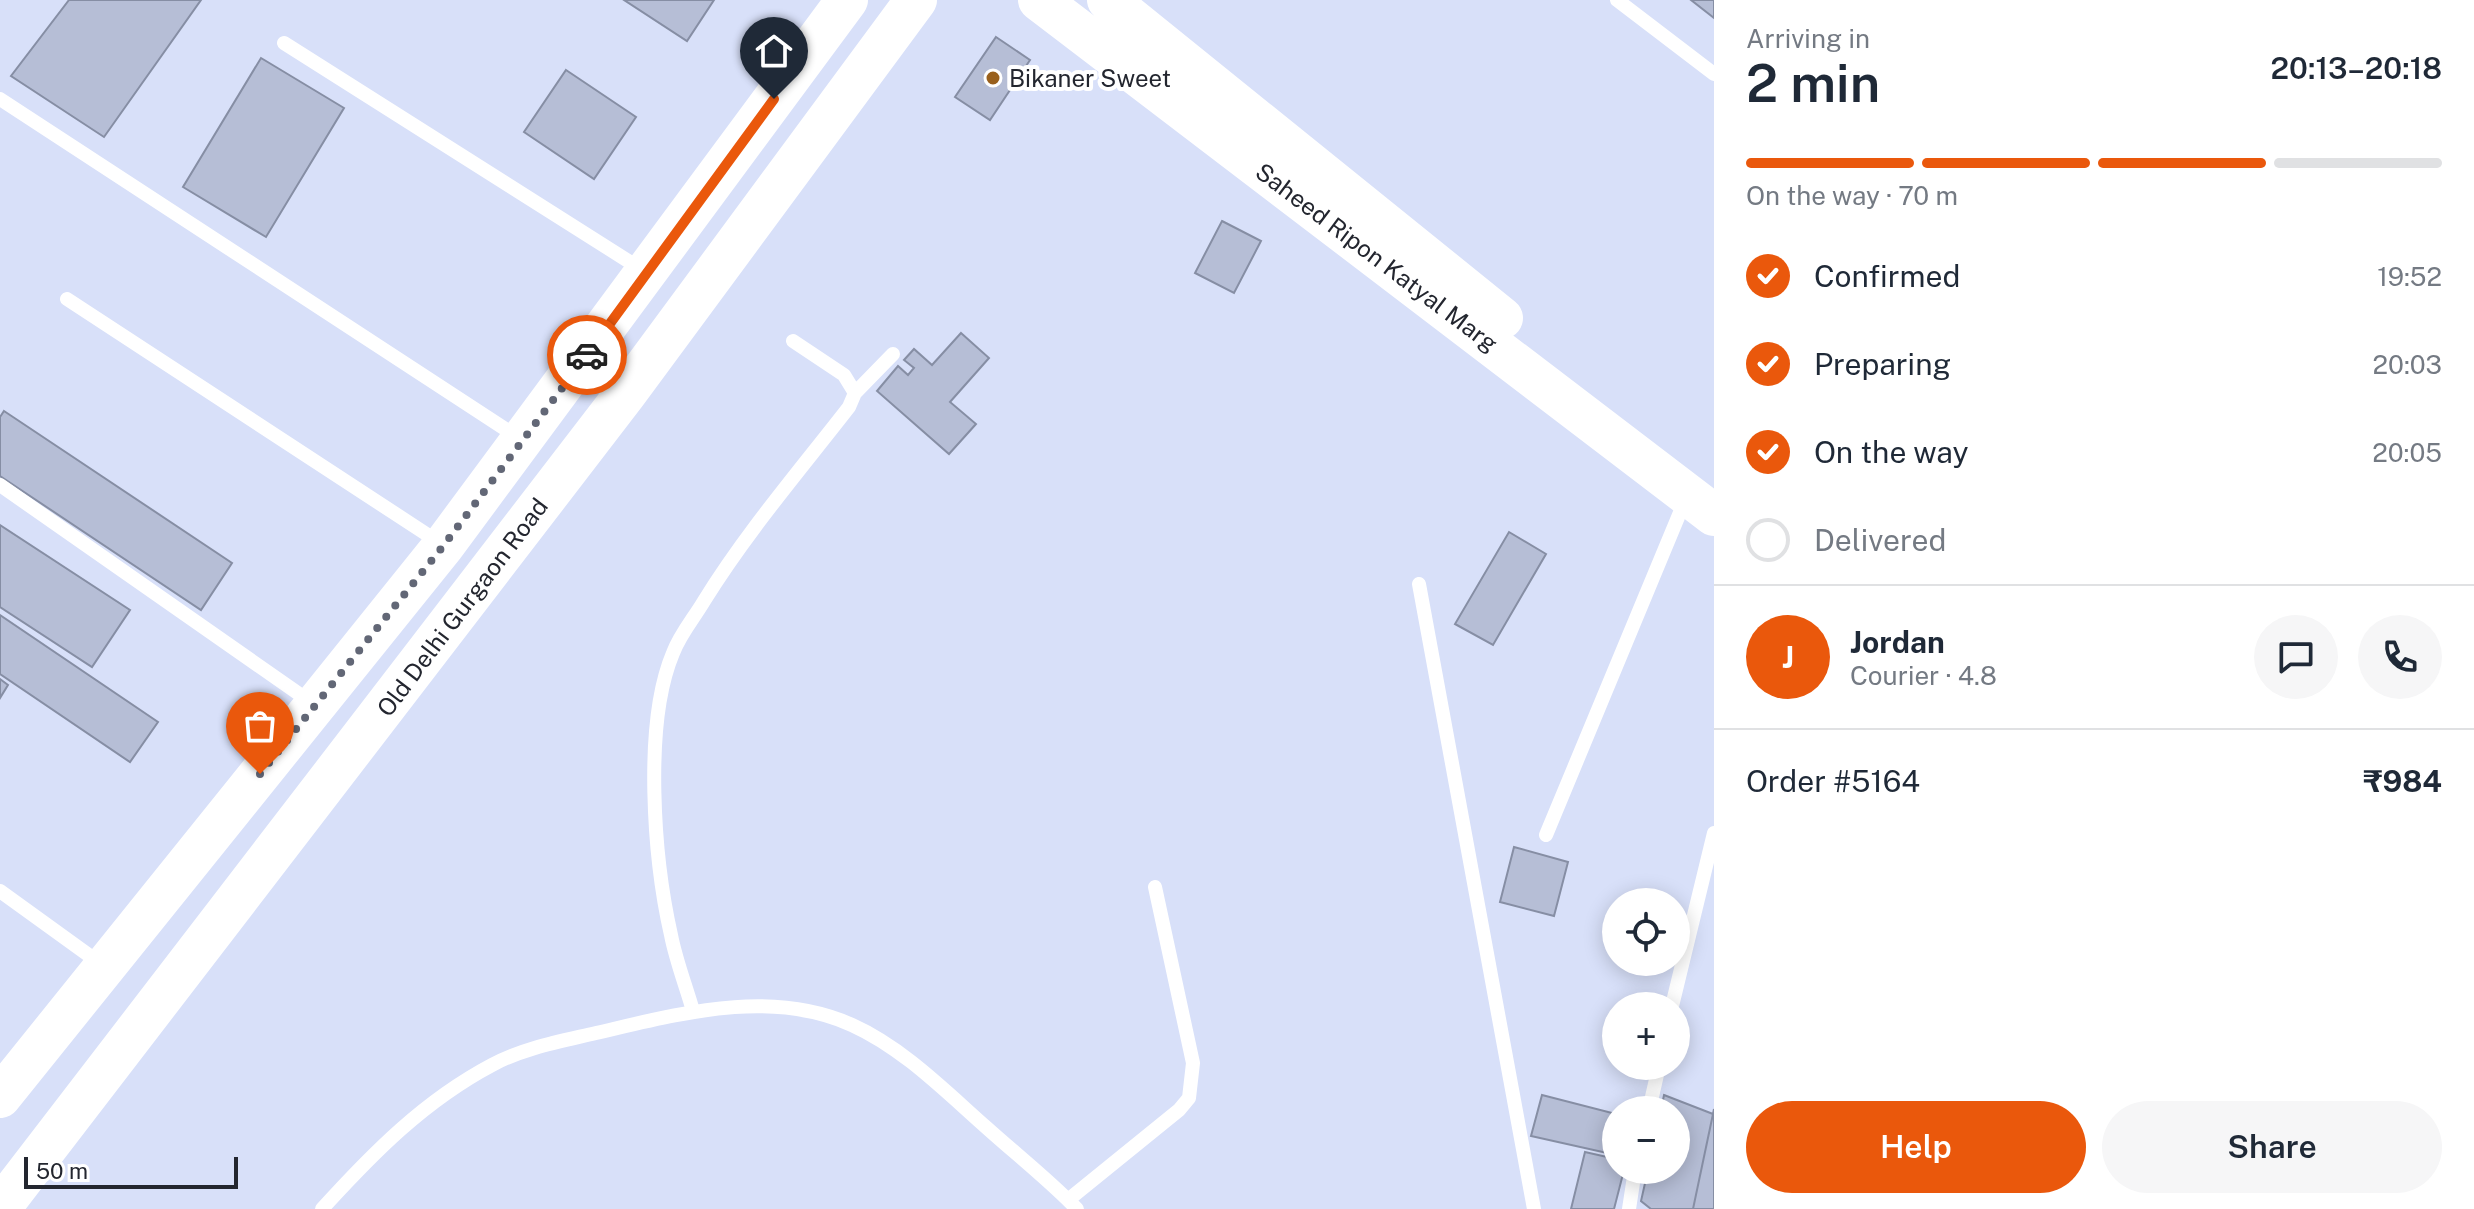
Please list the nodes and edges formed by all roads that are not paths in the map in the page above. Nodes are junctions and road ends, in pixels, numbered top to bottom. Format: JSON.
{"nodes":[{"id":1,"x":847,"y":0,"type":"edge"},
{"id":2,"x":916,"y":0,"type":"edge"},
{"id":3,"x":1039,"y":0,"type":"edge"},
{"id":4,"x":1108,"y":0,"type":"edge"},
{"id":5,"x":1617,"y":0,"type":"edge"},
{"id":6,"x":284,"y":43,"type":"dead end"},
{"id":7,"x":1714,"y":74,"type":"edge"},
{"id":8,"x":0,"y":99,"type":"edge"},
{"id":9,"x":648,"y":273,"type":"junction"},
{"id":10,"x":67,"y":299,"type":"dead end"},
{"id":11,"x":793,"y":341,"type":"dead end"},
{"id":12,"x":893,"y":354,"type":"dead end"},
{"id":13,"x":855,"y":393,"type":"junction"},
{"id":14,"x":523,"y":441,"type":"junction"},
{"id":15,"x":0,"y":485,"type":"edge"},
{"id":16,"x":1705,"y":499,"type":"edge"},
{"id":17,"x":444,"y":545,"type":"junction"},
{"id":18,"x":1419,"y":584,"type":"dead end"},
{"id":19,"x":315,"y":705,"type":"junction"},
{"id":20,"x":1714,"y":833,"type":"edge"},
{"id":21,"x":1546,"y":835,"type":"dead end"},
{"id":22,"x":1155,"y":887,"type":"dead end"},
{"id":23,"x":0,"y":891,"type":"edge"},
{"id":24,"x":105,"y":967,"type":"junction"},
{"id":25,"x":1675,"y":992,"type":"edge"},
{"id":26,"x":693,"y":1011,"type":"junction"},
{"id":27,"x":0,"y":1097,"type":"edge"},
{"id":28,"x":1633,"y":1184,"type":"edge"},
{"id":29,"x":1073,"y":1204,"type":"edge"},
{"id":30,"x":0,"y":1208,"type":"edge"},
{"id":31,"x":322,"y":1209,"type":"edge"},
{"id":32,"x":1534,"y":1209,"type":"edge"},
{"id":33,"x":1629,"y":1209,"type":"edge"}],
"edges":[{"from":1,"to":9,"type":"main road"},
{"from":2,"to":30,"type":"main road","name":"Old Delhi Gurgaon Road"},
{"from":3,"to":16,"type":"main road","name":"Saheed Ripon Katyal Marg"},
{"from":4,"to":16,"type":"main road","name":"Saheed Ripon Katyal Marg"},
{"from":5,"to":7,"type":"lane"},
{"from":6,"to":9,"type":"lane"},
{"from":8,"to":14,"type":"lane"},
{"from":9,"to":14,"type":"main road"},
{"from":10,"to":17,"type":"lane"},
{"from":11,"to":13,"type":"lane"},
{"from":12,"to":13,"type":"lane"},
{"from":13,"to":26,"type":"lane"},
{"from":14,"to":17,"type":"main road"},
{"from":15,"to":19,"type":"lane"},
{"from":16,"to":21,"type":"lane"},
{"from":17,"to":19,"type":"main road"},
{"from":18,"to":32,"type":"lane"},
{"from":19,"to":24,"type":"main road"},
{"from":20,"to":25,"type":"lane"},
{"from":22,"to":29,"type":"lane"},
{"from":23,"to":24,"type":"lane"},
{"from":24,"to":27,"type":"main road"},
{"from":26,"to":29,"type":"lane"},
{"from":26,"to":31,"type":"lane"},
{"from":28,"to":33,"type":"lane"}]}
